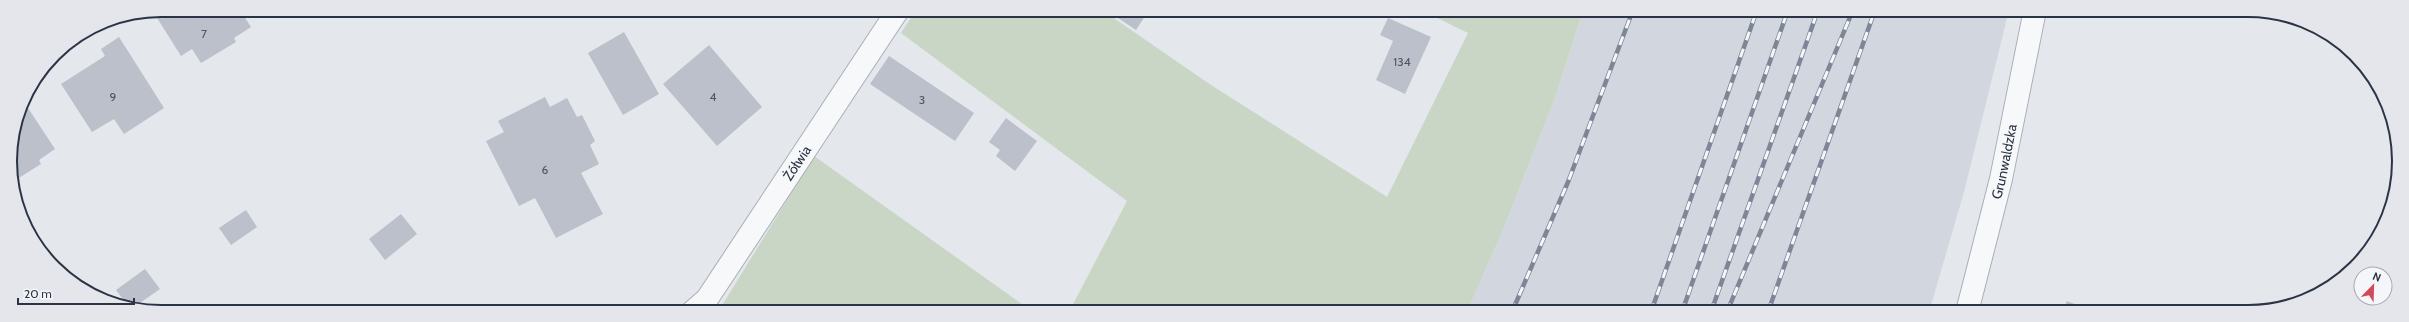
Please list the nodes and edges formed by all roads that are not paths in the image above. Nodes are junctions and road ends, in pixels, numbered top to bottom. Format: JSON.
{"nodes":[{"id":1,"x":893,"y":17,"type":"edge"},
{"id":2,"x":2034,"y":17,"type":"edge"},
{"id":3,"x":700,"y":305,"type":"edge"},
{"id":4,"x":1969,"y":305,"type":"edge"}],
"edges":[{"from":1,"to":3,"type":"street","name":"Żółwia"},
{"from":2,"to":4,"type":"street","name":"Grunwaldzka"}]}
